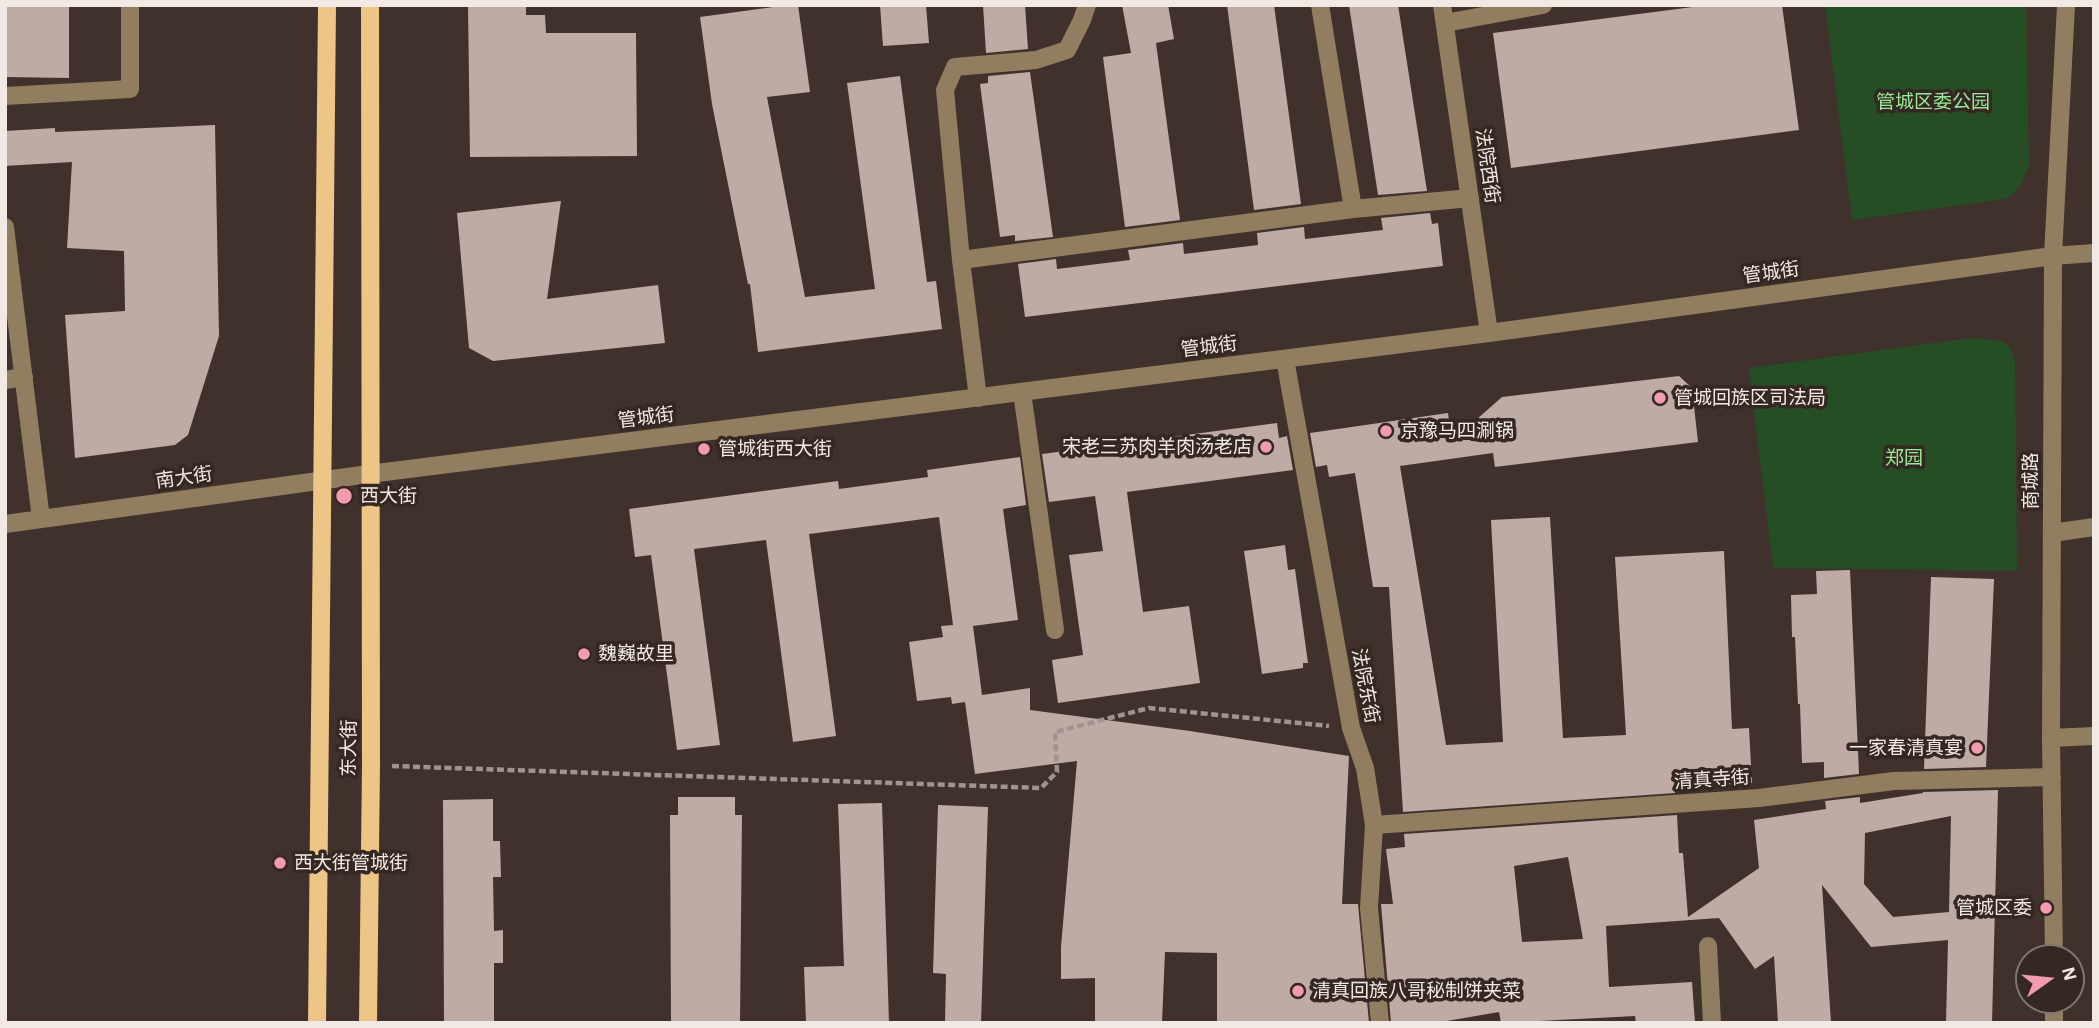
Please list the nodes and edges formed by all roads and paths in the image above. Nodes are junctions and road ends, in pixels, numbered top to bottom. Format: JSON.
{"nodes":[{"id":1,"x":130,"y":5,"type":"edge"},
{"id":2,"x":327,"y":5,"type":"edge"},
{"id":3,"x":370,"y":5,"type":"edge"},
{"id":4,"x":1087,"y":5,"type":"edge"},
{"id":5,"x":1320,"y":5,"type":"edge"},
{"id":6,"x":1543,"y":5,"type":"edge"},
{"id":7,"x":2066,"y":5,"type":"edge"},
{"id":8,"x":1443,"y":14,"type":"edge"},
{"id":9,"x":5,"y":96,"type":"edge"},
{"id":10,"x":1470,"y":198,"type":"junction"},
{"id":11,"x":1353,"y":209,"type":"junction"},
{"id":12,"x":5,"y":227,"type":"edge"},
{"id":13,"x":2094,"y":253,"type":"edge"},
{"id":14,"x":2053,"y":256,"type":"junction"},
{"id":15,"x":961,"y":260,"type":"junction"},
{"id":16,"x":1489,"y":333,"type":"junction"},
{"id":17,"x":1285,"y":359,"type":"junction"},
{"id":18,"x":24,"y":377,"type":"junction"},
{"id":19,"x":5,"y":380,"type":"edge"},
{"id":20,"x":1022,"y":392,"type":"junction"},
{"id":21,"x":978,"y":398,"type":"junction"},
{"id":22,"x":369,"y":474,"type":"junction"},
{"id":23,"x":322,"y":481,"type":"junction"},
{"id":24,"x":41,"y":519,"type":"junction"},
{"id":25,"x":5,"y":524,"type":"edge"},
{"id":26,"x":2094,"y":527,"type":"edge"},
{"id":27,"x":2052,"y":533,"type":"junction"},
{"id":28,"x":1055,"y":630,"type":"dead end"},
{"id":29,"x":1351,"y":728,"type":"junction"},
{"id":30,"x":2094,"y":736,"type":"edge"},
{"id":31,"x":2051,"y":738,"type":"junction"},
{"id":32,"x":370,"y":765,"type":"junction"},
{"id":33,"x":2052,"y":778,"type":"junction"},
{"id":34,"x":1374,"y":825,"type":"junction"},
{"id":35,"x":2054,"y":944,"type":"edge"},
{"id":36,"x":1707,"y":946,"type":"dead end"},
{"id":37,"x":317,"y":1023,"type":"edge"},
{"id":38,"x":368,"y":1023,"type":"edge"},
{"id":39,"x":1380,"y":1023,"type":"edge"},
{"id":40,"x":1712,"y":1023,"type":"edge"}],
"edges":[{"from":1,"to":9,"type":"street"},
{"from":2,"to":23,"type":"main road"},
{"from":3,"to":22,"type":"main road"},
{"from":4,"to":15,"type":"street"},
{"from":5,"to":11,"type":"street"},
{"from":6,"to":8,"type":"street"},
{"from":7,"to":14,"type":"street","name":"商城路"},
{"from":8,"to":10,"type":"street","name":"法院西街"},
{"from":10,"to":11,"type":"street"},
{"from":10,"to":16,"type":"street","name":"法院西街"},
{"from":11,"to":15,"type":"street"},
{"from":12,"to":18,"type":"street"},
{"from":13,"to":14,"type":"street","name":"管城街"},
{"from":14,"to":16,"type":"street","name":"管城街"},
{"from":14,"to":27,"type":"street","name":"商城路"},
{"from":15,"to":21,"type":"street"},
{"from":16,"to":17,"type":"street","name":"管城街"},
{"from":17,"to":20,"type":"street","name":"管城街"},
{"from":17,"to":29,"type":"street","name":"法院东街"},
{"from":18,"to":19,"type":"street"},
{"from":18,"to":24,"type":"street"},
{"from":20,"to":21,"type":"street","name":"管城街"},
{"from":20,"to":28,"type":"street"},
{"from":21,"to":22,"type":"street","name":"管城街"},
{"from":22,"to":23,"type":"street","name":"南大街"},
{"from":22,"to":32,"type":"main road","name":"东大街"},
{"from":23,"to":24,"type":"street","name":"南大街"},
{"from":23,"to":37,"type":"main road","name":"东大街"},
{"from":24,"to":25,"type":"street","name":"南大街"},
{"from":26,"to":27,"type":"street"},
{"from":27,"to":31,"type":"street","name":"商城路"},
{"from":29,"to":32,"type":"path"},
{"from":29,"to":34,"type":"street","name":"法院东街"},
{"from":30,"to":31,"type":"street"},
{"from":31,"to":33,"type":"street","name":"商城路"},
{"from":32,"to":38,"type":"main road","name":"东大街"},
{"from":33,"to":34,"type":"street","name":"清真寺街"},
{"from":33,"to":35,"type":"street","name":"商城路"},
{"from":34,"to":39,"type":"street","name":"法院东街"},
{"from":36,"to":40,"type":"street"}]}
